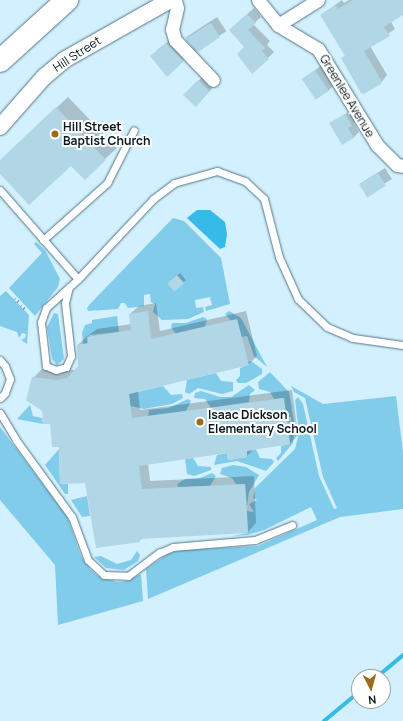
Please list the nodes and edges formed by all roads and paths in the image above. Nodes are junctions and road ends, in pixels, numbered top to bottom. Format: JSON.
{"nodes":[{"id":1,"x":67,"y":0,"type":"edge"},
{"id":2,"x":170,"y":0,"type":"edge"},
{"id":3,"x":175,"y":0,"type":"edge"},
{"id":4,"x":258,"y":0,"type":"edge"},
{"id":5,"x":318,"y":0,"type":"edge"},
{"id":6,"x":278,"y":25,"type":"junction"},
{"id":7,"x":0,"y":61,"type":"edge"},
{"id":8,"x":213,"y":80,"type":"dead end"},
{"id":9,"x":0,"y":127,"type":"edge"},
{"id":10,"x":134,"y":130,"type":"dead end"},
{"id":11,"x":400,"y":166,"type":"edge"},
{"id":12,"x":0,"y":190,"type":"edge"},
{"id":13,"x":43,"y":240,"type":"junction"},
{"id":14,"x":78,"y":279,"type":"junction"},
{"id":15,"x":69,"y":287,"type":"junction"},
{"id":16,"x":15,"y":298,"type":"dead end"},
{"id":17,"x":19,"y":302,"type":"dead end"},
{"id":18,"x":22,"y":305,"type":"dead end"},
{"id":19,"x":25,"y":309,"type":"dead end"},
{"id":20,"x":403,"y":345,"type":"edge"},
{"id":21,"x":0,"y":360,"type":"edge"},
{"id":22,"x":0,"y":398,"type":"edge"},
{"id":23,"x":0,"y":413,"type":"edge"},
{"id":24,"x":292,"y":525,"type":"dead end"}],
"edges":[{"from":1,"to":7,"type":"highway"},
{"from":2,"to":9,"type":"street","name":"Hill Street"},
{"from":3,"to":8,"type":"street"},
{"from":4,"to":6,"type":"street","name":"Greenlee Avenue"},
{"from":5,"to":6,"type":"street"},
{"from":6,"to":11,"type":"street","name":"Greenlee Avenue"},
{"from":10,"to":13,"type":"lane"},
{"from":12,"to":13,"type":"lane"},
{"from":13,"to":14,"type":"lane"},
{"from":14,"to":15,"type":"lane"},
{"from":14,"to":20,"type":"lane"},
{"from":15,"to":15,"type":"lane"},
{"from":16,"to":17,"type":"path"},
{"from":18,"to":19,"type":"path"},
{"from":21,"to":22,"type":"lane"},
{"from":23,"to":24,"type":"lane"}]}
